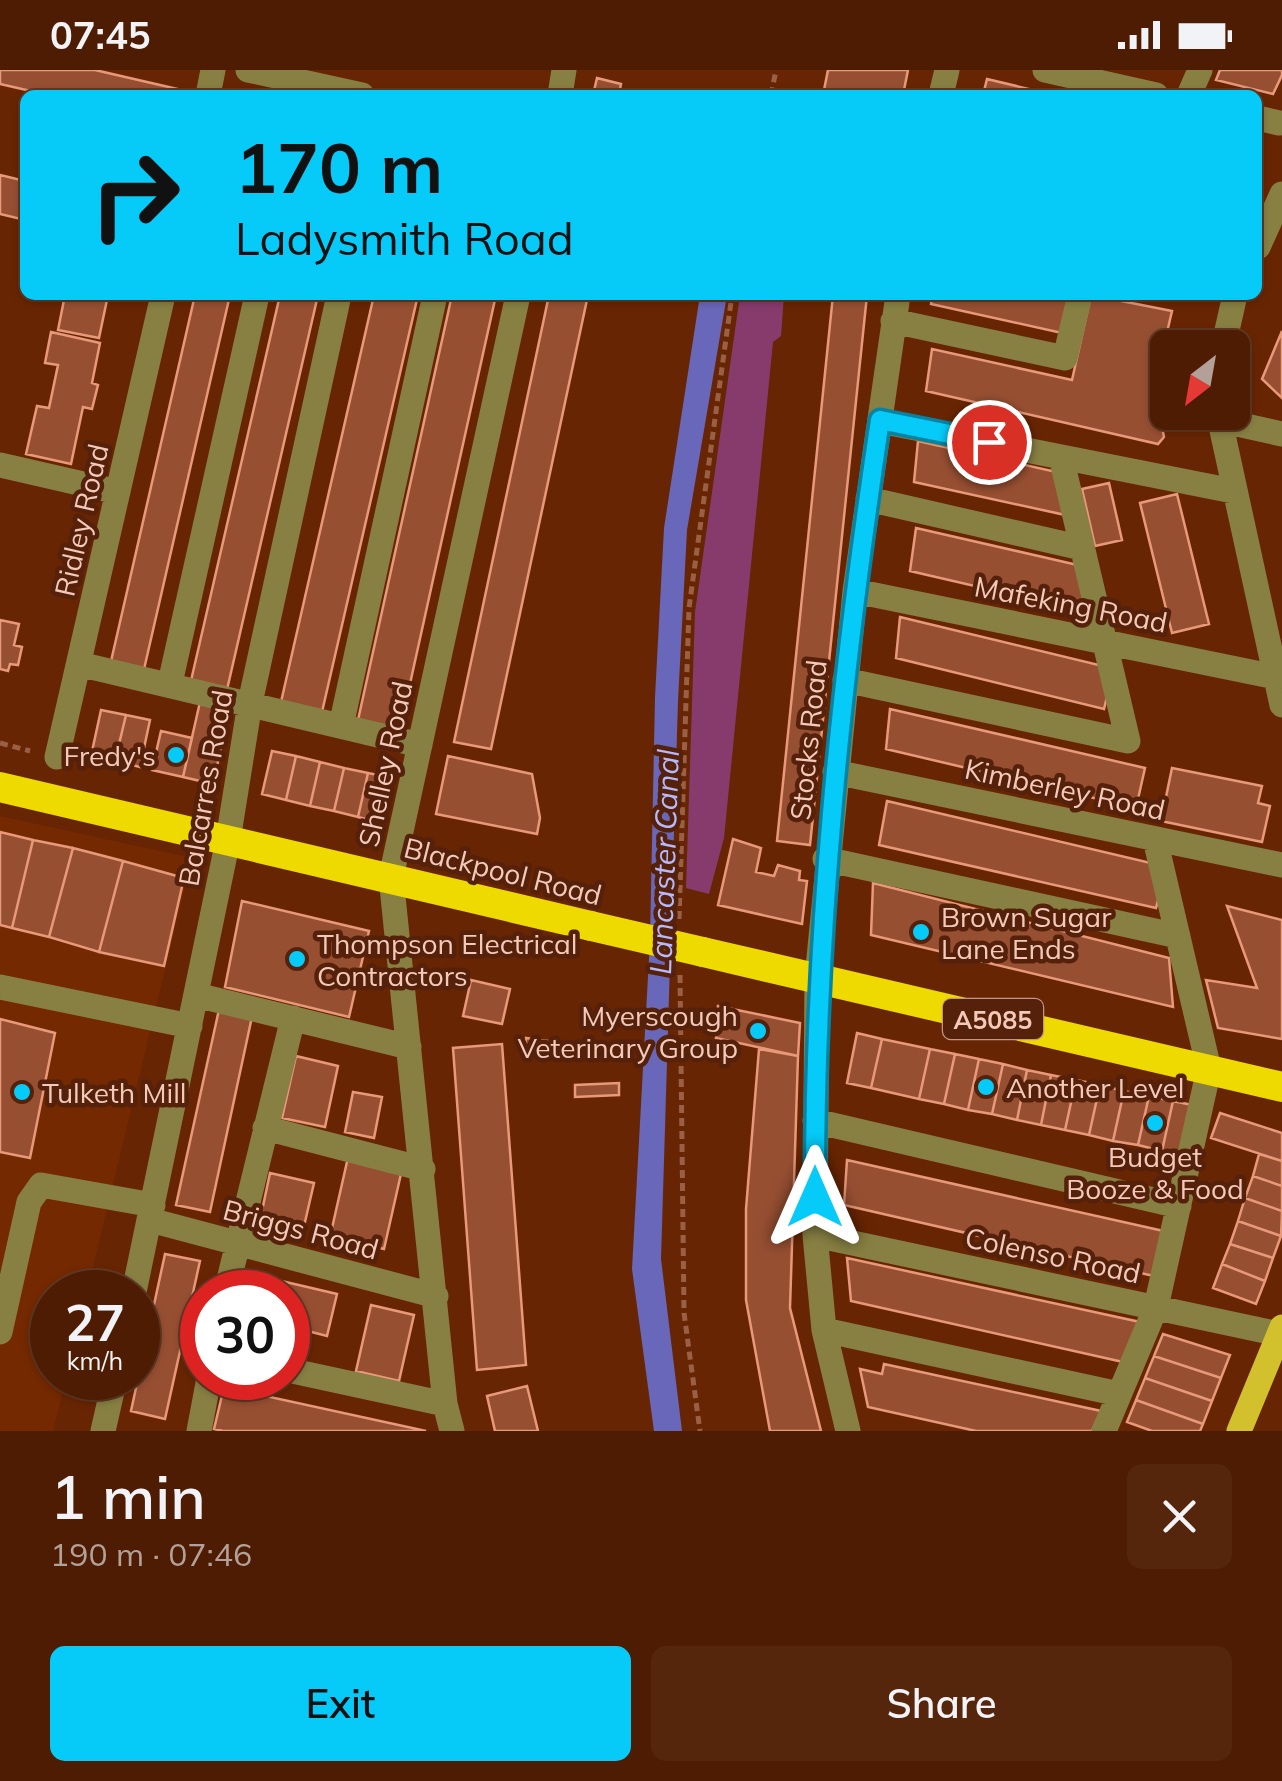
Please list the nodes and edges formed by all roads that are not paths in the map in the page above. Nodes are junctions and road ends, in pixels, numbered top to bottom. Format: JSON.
{"nodes":[{"id":1,"x":248,"y":70,"type":"edge"},
{"id":2,"x":1045,"y":70,"type":"edge"},
{"id":3,"x":295,"y":76,"type":"edge"},
{"id":4,"x":344,"y":90,"type":"edge"},
{"id":5,"x":1134,"y":90,"type":"edge"},
{"id":6,"x":1282,"y":194,"type":"edge"},
{"id":7,"x":1262,"y":238,"type":"edge"},
{"id":8,"x":162,"y":300,"type":"edge"},
{"id":9,"x":256,"y":300,"type":"edge"},
{"id":10,"x":338,"y":300,"type":"edge"},
{"id":11,"x":434,"y":300,"type":"edge"},
{"id":12,"x":517,"y":300,"type":"edge"},
{"id":13,"x":897,"y":300,"type":"edge"},
{"id":14,"x":1079,"y":300,"type":"edge"},
{"id":15,"x":1228,"y":300,"type":"edge"},
{"id":16,"x":893,"y":321,"type":"junction"},
{"id":17,"x":1225,"y":330,"type":"edge"},
{"id":18,"x":880,"y":420,"type":"junction"},
{"id":19,"x":1250,"y":425,"type":"edge"},
{"id":20,"x":1221,"y":430,"type":"edge"},
{"id":21,"x":1282,"y":434,"type":"edge"},
{"id":22,"x":1061,"y":456,"type":"junction"},
{"id":23,"x":0,"y":465,"type":"edge"},
{"id":24,"x":1233,"y":491,"type":"junction"},
{"id":25,"x":118,"y":492,"type":"junction"},
{"id":26,"x":868,"y":500,"type":"junction"},
{"id":27,"x":1082,"y":548,"type":"junction"},
{"id":28,"x":855,"y":591,"type":"junction"},
{"id":29,"x":1104,"y":642,"type":"junction"},
{"id":30,"x":79,"y":664,"type":"junction"},
{"id":31,"x":1276,"y":677,"type":"junction"},
{"id":32,"x":845,"y":680,"type":"junction"},
{"id":33,"x":170,"y":683,"type":"junction"},
{"id":34,"x":250,"y":703,"type":"junction"},
{"id":35,"x":1282,"y":706,"type":"edge"},
{"id":36,"x":341,"y":726,"type":"junction"},
{"id":37,"x":420,"y":745,"type":"junction"},
{"id":38,"x":57,"y":757,"type":"dead end"},
{"id":39,"x":835,"y":772,"type":"junction"},
{"id":40,"x":0,"y":787,"type":"edge"},
{"id":41,"x":1156,"y":839,"type":"junction"},
{"id":42,"x":228,"y":840,"type":"junction"},
{"id":43,"x":825,"y":859,"type":"junction"},
{"id":44,"x":1282,"y":865,"type":"edge"},
{"id":45,"x":391,"y":876,"type":"junction"},
{"id":46,"x":1178,"y":936,"type":"junction"},
{"id":47,"x":817,"y":978,"type":"junction"},
{"id":48,"x":0,"y":987,"type":"edge"},
{"id":49,"x":196,"y":995,"type":"junction"},
{"id":50,"x":293,"y":1018,"type":"junction"},
{"id":51,"x":190,"y":1026,"type":"junction"},
{"id":52,"x":409,"y":1046,"type":"junction"},
{"id":53,"x":1209,"y":1069,"type":"junction"},
{"id":54,"x":1282,"y":1087,"type":"edge"},
{"id":55,"x":815,"y":1121,"type":"junction"},
{"id":56,"x":265,"y":1128,"type":"junction"},
{"id":57,"x":423,"y":1169,"type":"junction"},
{"id":58,"x":1179,"y":1206,"type":"junction"},
{"id":59,"x":151,"y":1213,"type":"junction"},
{"id":60,"x":815,"y":1235,"type":"junction"},
{"id":61,"x":236,"y":1243,"type":"junction"},
{"id":62,"x":139,"y":1270,"type":"edge"},
{"id":63,"x":230,"y":1270,"type":"edge"},
{"id":64,"x":436,"y":1296,"type":"junction"},
{"id":65,"x":1156,"y":1308,"type":"junction"},
{"id":66,"x":824,"y":1330,"type":"junction"},
{"id":67,"x":1280,"y":1330,"type":"edge"},
{"id":68,"x":0,"y":1332,"type":"edge"},
{"id":69,"x":310,"y":1375,"type":"edge"},
{"id":70,"x":1119,"y":1394,"type":"junction"},
{"id":71,"x":110,"y":1400,"type":"edge"},
{"id":72,"x":204,"y":1400,"type":"edge"},
{"id":73,"x":445,"y":1404,"type":"junction"},
{"id":74,"x":103,"y":1431,"type":"edge"},
{"id":75,"x":198,"y":1431,"type":"edge"},
{"id":76,"x":452,"y":1431,"type":"edge"},
{"id":77,"x":848,"y":1431,"type":"edge"},
{"id":78,"x":1104,"y":1431,"type":"edge"},
{"id":79,"x":1239,"y":1431,"type":"edge"}],
"edges":[{"from":1,"to":3,"type":"street"},
{"from":2,"to":5,"type":"street"},
{"from":3,"to":4,"type":"street"},
{"from":6,"to":7,"type":"street"},
{"from":8,"to":25,"type":"street","name":"Ridley Road"},
{"from":9,"to":33,"type":"street"},
{"from":10,"to":34,"type":"street","name":"Balcarres Road"},
{"from":11,"to":36,"type":"street"},
{"from":12,"to":37,"type":"street","name":"Shelley Road"},
{"from":13,"to":16,"type":"street","name":"Stocks Road"},
{"from":14,"to":16,"type":"street"},
{"from":15,"to":17,"type":"street"},
{"from":16,"to":18,"type":"street","name":"Stocks Road"},
{"from":18,"to":22,"type":"street"},
{"from":18,"to":26,"type":"street","name":"Stocks Road"},
{"from":19,"to":21,"type":"street"},
{"from":20,"to":24,"type":"street"},
{"from":22,"to":24,"type":"street"},
{"from":22,"to":27,"type":"street"},
{"from":23,"to":25,"type":"street"},
{"from":24,"to":31,"type":"street"},
{"from":25,"to":30,"type":"street","name":"Ridley Road"},
{"from":26,"to":27,"type":"street"},
{"from":26,"to":28,"type":"street","name":"Stocks Road"},
{"from":27,"to":29,"type":"street"},
{"from":28,"to":29,"type":"street","name":"Mafeking Road"},
{"from":28,"to":32,"type":"street","name":"Stocks Road"},
{"from":29,"to":31,"type":"street","name":"Mafeking Road"},
{"from":29,"to":32,"type":"street"},
{"from":30,"to":33,"type":"street"},
{"from":30,"to":38,"type":"street","name":"Ridley Road"},
{"from":31,"to":35,"type":"street"},
{"from":32,"to":39,"type":"street","name":"Stocks Road"},
{"from":33,"to":34,"type":"street"},
{"from":34,"to":36,"type":"street"},
{"from":34,"to":42,"type":"street","name":"Balcarres Road"},
{"from":36,"to":37,"type":"street"},
{"from":37,"to":45,"type":"street","name":"Shelley Road"},
{"from":39,"to":41,"type":"street","name":"Kimberley Road"},
{"from":39,"to":43,"type":"street","name":"Stocks Road"},
{"from":40,"to":42,"type":"highway","name":"Blackpool Road","number":"A5085"},
{"from":41,"to":44,"type":"street","name":"Kimberley Road"},
{"from":41,"to":46,"type":"street"},
{"from":42,"to":45,"type":"highway","name":"Blackpool Road","number":"A5085"},
{"from":42,"to":49,"type":"street","name":"Balcarres Road"},
{"from":43,"to":46,"type":"street"},
{"from":43,"to":47,"type":"street","name":"Stocks Road"},
{"from":45,"to":47,"type":"highway","name":"Blackpool Road","number":"A5085","bridge":true},
{"from":45,"to":52,"type":"street","name":"Shelley Road"},
{"from":46,"to":53,"type":"street"},
{"from":47,"to":53,"type":"highway","name":"Blackpool Road","number":"A5085"},
{"from":47,"to":55,"type":"street","name":"Stocks Road"},
{"from":48,"to":51,"type":"street"},
{"from":49,"to":50,"type":"street"},
{"from":49,"to":51,"type":"street","name":"Balcarres Road"},
{"from":50,"to":52,"type":"street"},
{"from":50,"to":56,"type":"street"},
{"from":51,"to":59,"type":"street","name":"Balcarres Road"},
{"from":52,"to":57,"type":"street","name":"Shelley Road"},
{"from":53,"to":54,"type":"highway","name":"Blackpool Road","number":"A5085"},
{"from":53,"to":58,"type":"street"},
{"from":55,"to":58,"type":"street"},
{"from":55,"to":60,"type":"street","name":"Stocks Road"},
{"from":56,"to":57,"type":"street"},
{"from":56,"to":61,"type":"street"},
{"from":57,"to":64,"type":"street","name":"Shelley Road"},
{"from":58,"to":65,"type":"street"},
{"from":59,"to":61,"type":"street","name":"Briggs Road"},
{"from":59,"to":62,"type":"street","name":"Balcarres Road"},
{"from":59,"to":68,"type":"street","name":"Briggs Road"},
{"from":60,"to":65,"type":"street","name":"Colenso Road"},
{"from":60,"to":66,"type":"street","name":"Stocks Road"},
{"from":61,"to":63,"type":"street"},
{"from":61,"to":64,"type":"street","name":"Briggs Road"},
{"from":64,"to":73,"type":"street","name":"Shelley Road"},
{"from":65,"to":67,"type":"street","name":"Colenso Road"},
{"from":65,"to":70,"type":"street"},
{"from":66,"to":70,"type":"street"},
{"from":66,"to":77,"type":"street","name":"Stocks Road"},
{"from":67,"to":79,"type":"main road"},
{"from":69,"to":73,"type":"street"},
{"from":70,"to":78,"type":"street"},
{"from":71,"to":74,"type":"street"},
{"from":72,"to":75,"type":"street"},
{"from":73,"to":76,"type":"street","name":"Shelley Road"}]}
